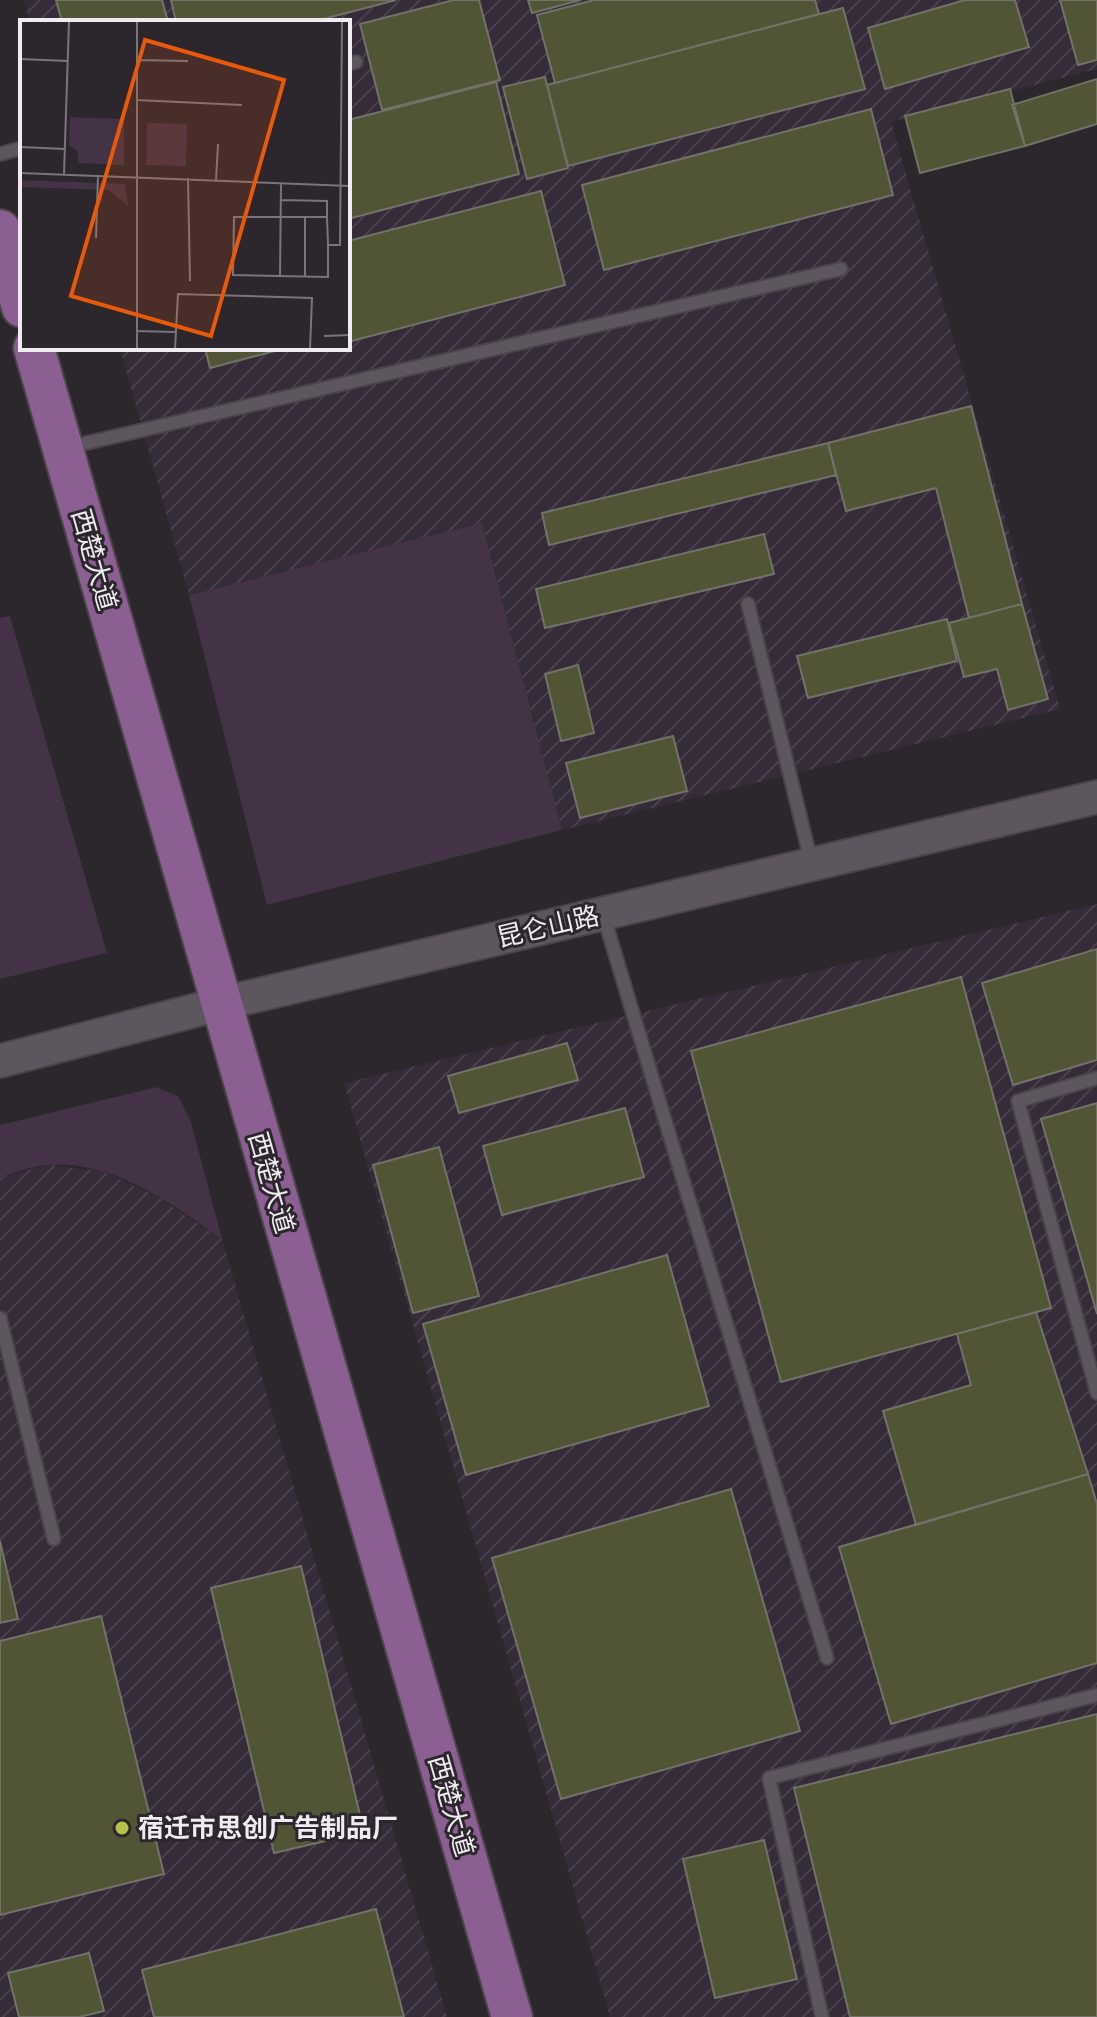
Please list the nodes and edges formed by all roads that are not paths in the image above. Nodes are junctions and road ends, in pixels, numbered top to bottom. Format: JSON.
{"nodes":[{"id":1,"x":20,"y":149,"type":"edge"},
{"id":2,"x":0,"y":154,"type":"edge"},
{"id":3,"x":0,"y":230,"type":"edge"},
{"id":4,"x":841,"y":269,"type":"dead end"},
{"id":5,"x":20,"y":300,"type":"edge"},
{"id":6,"x":35,"y":350,"type":"edge"},
{"id":7,"x":62,"y":449,"type":"junction"},
{"id":8,"x":748,"y":604,"type":"dead end"},
{"id":9,"x":1097,"y":797,"type":"edge"},
{"id":10,"x":812,"y":865,"type":"junction"},
{"id":11,"x":603,"y":914,"type":"junction"},
{"id":12,"x":220,"y":1004,"type":"junction"},
{"id":13,"x":0,"y":1061,"type":"edge"},
{"id":14,"x":1097,"y":1078,"type":"edge"},
{"id":15,"x":0,"y":1318,"type":"edge"},
{"id":16,"x":1097,"y":1393,"type":"edge"},
{"id":17,"x":54,"y":1539,"type":"dead end"},
{"id":18,"x":827,"y":1658,"type":"dead end"},
{"id":19,"x":1097,"y":1695,"type":"edge"},
{"id":20,"x":512,"y":2017,"type":"edge"},
{"id":21,"x":822,"y":2017,"type":"edge"}],
"edges":[{"from":1,"to":2,"type":"lane"},
{"from":3,"to":5,"type":"main road"},
{"from":4,"to":7,"type":"lane"},
{"from":6,"to":7,"type":"main road","name":"西楚大道"},
{"from":7,"to":12,"type":"main road","name":"西楚大道"},
{"from":8,"to":10,"type":"lane"},
{"from":9,"to":10,"type":"street","name":"昆仑山路"},
{"from":10,"to":11,"type":"street","name":"昆仑山路"},
{"from":11,"to":12,"type":"street","name":"昆仑山路"},
{"from":11,"to":18,"type":"lane"},
{"from":12,"to":13,"type":"street","name":"昆仑山路"},
{"from":12,"to":20,"type":"main road","name":"西楚大道"},
{"from":14,"to":16,"type":"lane"},
{"from":15,"to":17,"type":"lane"},
{"from":19,"to":21,"type":"lane"}]}
